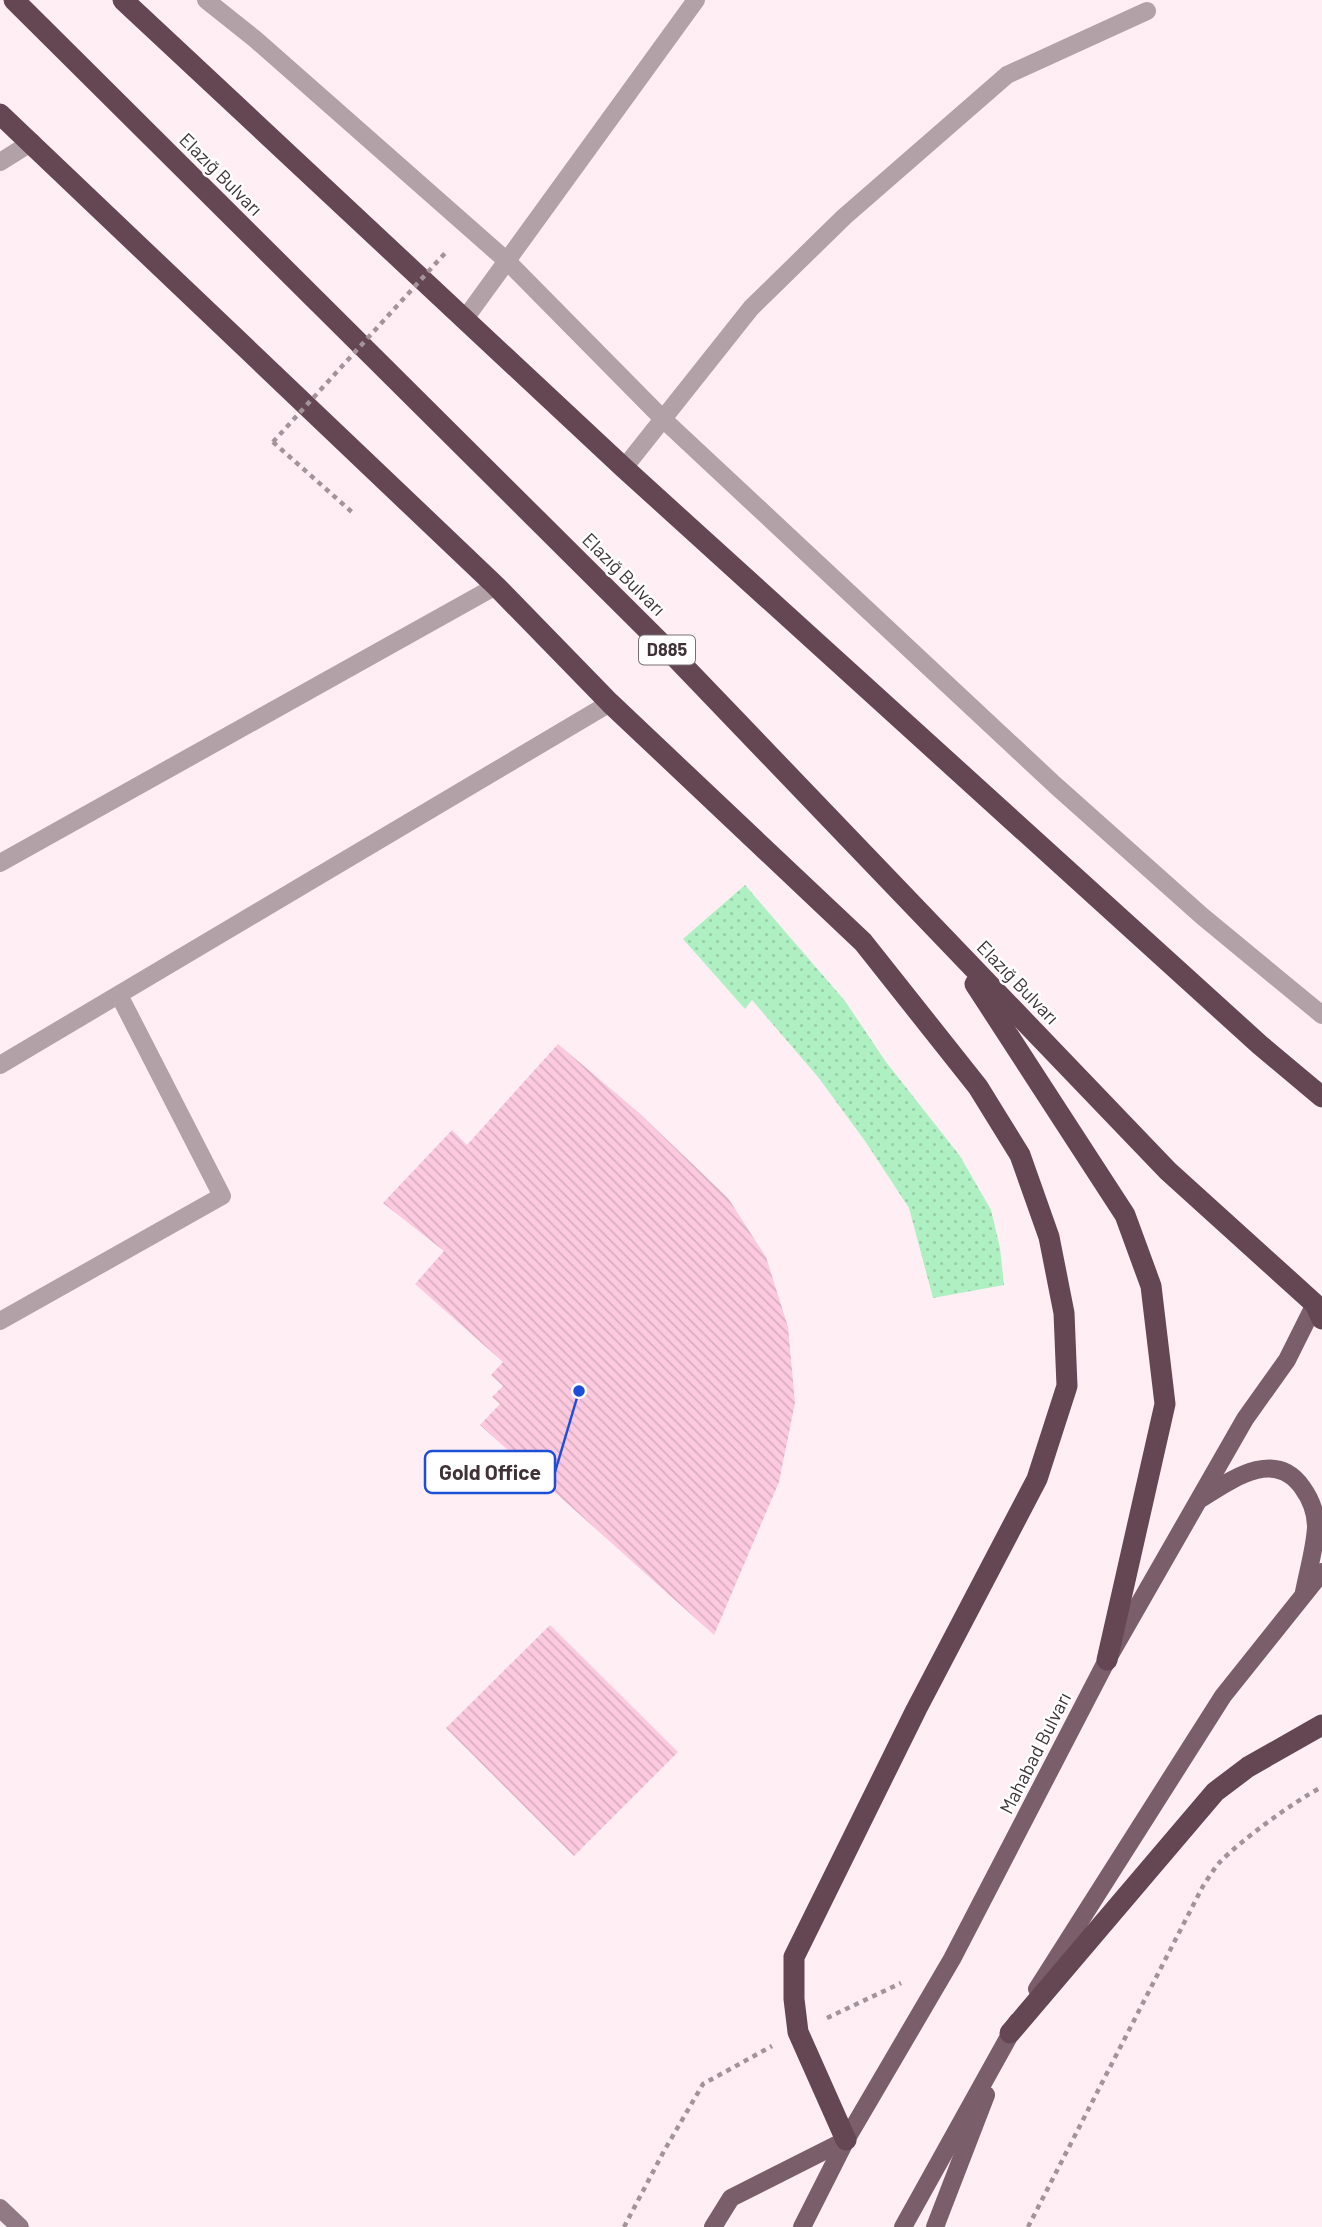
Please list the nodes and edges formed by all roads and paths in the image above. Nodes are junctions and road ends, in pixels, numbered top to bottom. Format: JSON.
{"nodes":[{"id":1,"x":14,"y":0,"type":"edge"},
{"id":2,"x":122,"y":0,"type":"edge"},
{"id":3,"x":205,"y":0,"type":"edge"},
{"id":4,"x":696,"y":0,"type":"edge"},
{"id":5,"x":1147,"y":11,"type":"dead end"},
{"id":6,"x":0,"y":114,"type":"edge"},
{"id":7,"x":32,"y":142,"type":"junction"},
{"id":8,"x":0,"y":162,"type":"edge"},
{"id":9,"x":447,"y":250,"type":"dead end"},
{"id":10,"x":507,"y":261,"type":"junction"},
{"id":11,"x":464,"y":320,"type":"junction"},
{"id":12,"x":663,"y":419,"type":"junction"},
{"id":13,"x":624,"y":468,"type":"junction"},
{"id":14,"x":353,"y":513,"type":"dead end"},
{"id":15,"x":496,"y":586,"type":"junction"},
{"id":16,"x":610,"y":703,"type":"junction"},
{"id":17,"x":0,"y":863,"type":"edge"},
{"id":18,"x":946,"y":939,"type":"junction"},
{"id":19,"x":119,"y":995,"type":"junction"},
{"id":20,"x":1322,"y":1015,"type":"edge"},
{"id":21,"x":0,"y":1065,"type":"edge"},
{"id":22,"x":1322,"y":1097,"type":"edge"},
{"id":23,"x":1320,"y":1305,"type":"edge"},
{"id":24,"x":0,"y":1321,"type":"edge"},
{"id":25,"x":1199,"y":1500,"type":"junction"},
{"id":26,"x":1322,"y":1572,"type":"edge"},
{"id":27,"x":1303,"y":1595,"type":"junction"},
{"id":28,"x":1107,"y":1660,"type":"junction"},
{"id":29,"x":1322,"y":1725,"type":"edge"},
{"id":30,"x":1322,"y":1787,"type":"edge"},
{"id":31,"x":905,"y":1981,"type":"dead end"},
{"id":32,"x":798,"y":2032,"type":"junction"},
{"id":33,"x":1010,"y":2033,"type":"junction"},
{"id":34,"x":846,"y":2140,"type":"junction"},
{"id":35,"x":0,"y":2208,"type":"edge"},
{"id":36,"x":20,"y":2227,"type":"edge"},
{"id":37,"x":624,"y":2227,"type":"edge"},
{"id":38,"x":713,"y":2227,"type":"edge"},
{"id":39,"x":802,"y":2227,"type":"edge"},
{"id":40,"x":903,"y":2227,"type":"edge"},
{"id":41,"x":935,"y":2227,"type":"edge"},
{"id":42,"x":1028,"y":2227,"type":"edge"}],
"edges":[{"from":1,"to":18,"type":"highway","name":"Elazığ Bulvarı","number":"D885"},
{"from":2,"to":11,"type":"highway"},
{"from":3,"to":10,"type":"street"},
{"from":4,"to":10,"type":"street"},
{"from":5,"to":12,"type":"street"},
{"from":6,"to":7,"type":"highway"},
{"from":7,"to":8,"type":"street"},
{"from":7,"to":15,"type":"highway"},
{"from":9,"to":14,"type":"path","bridge":true},
{"from":10,"to":11,"type":"street"},
{"from":10,"to":12,"type":"street"},
{"from":11,"to":13,"type":"highway"},
{"from":12,"to":13,"type":"street"},
{"from":12,"to":20,"type":"street"},
{"from":13,"to":22,"type":"highway"},
{"from":15,"to":16,"type":"highway"},
{"from":15,"to":17,"type":"street"},
{"from":16,"to":19,"type":"street"},
{"from":16,"to":32,"type":"highway"},
{"from":18,"to":23,"type":"highway","name":"Elazığ Bulvarı","number":"D885"},
{"from":18,"to":28,"type":"highway"},
{"from":19,"to":21,"type":"street"},
{"from":19,"to":24,"type":"street"},
{"from":23,"to":25,"type":"main road","name":"Mahabad Bulvarı"},
{"from":25,"to":27,"type":"main road"},
{"from":25,"to":28,"type":"main road","name":"Mahabad Bulvarı"},
{"from":26,"to":27,"type":"main road"},
{"from":27,"to":33,"type":"main road"},
{"from":28,"to":34,"type":"main road","name":"Mahabad Bulvarı"},
{"from":29,"to":33,"type":"highway"},
{"from":30,"to":42,"type":"path"},
{"from":31,"to":32,"type":"path"},
{"from":32,"to":34,"type":"highway"},
{"from":32,"to":37,"type":"path"},
{"from":33,"to":40,"type":"main road"},
{"from":33,"to":41,"type":"main road"},
{"from":34,"to":38,"type":"main road"},
{"from":34,"to":39,"type":"main road","name":"Mahabad Bulvarı"},
{"from":35,"to":36,"type":"street"}]}
